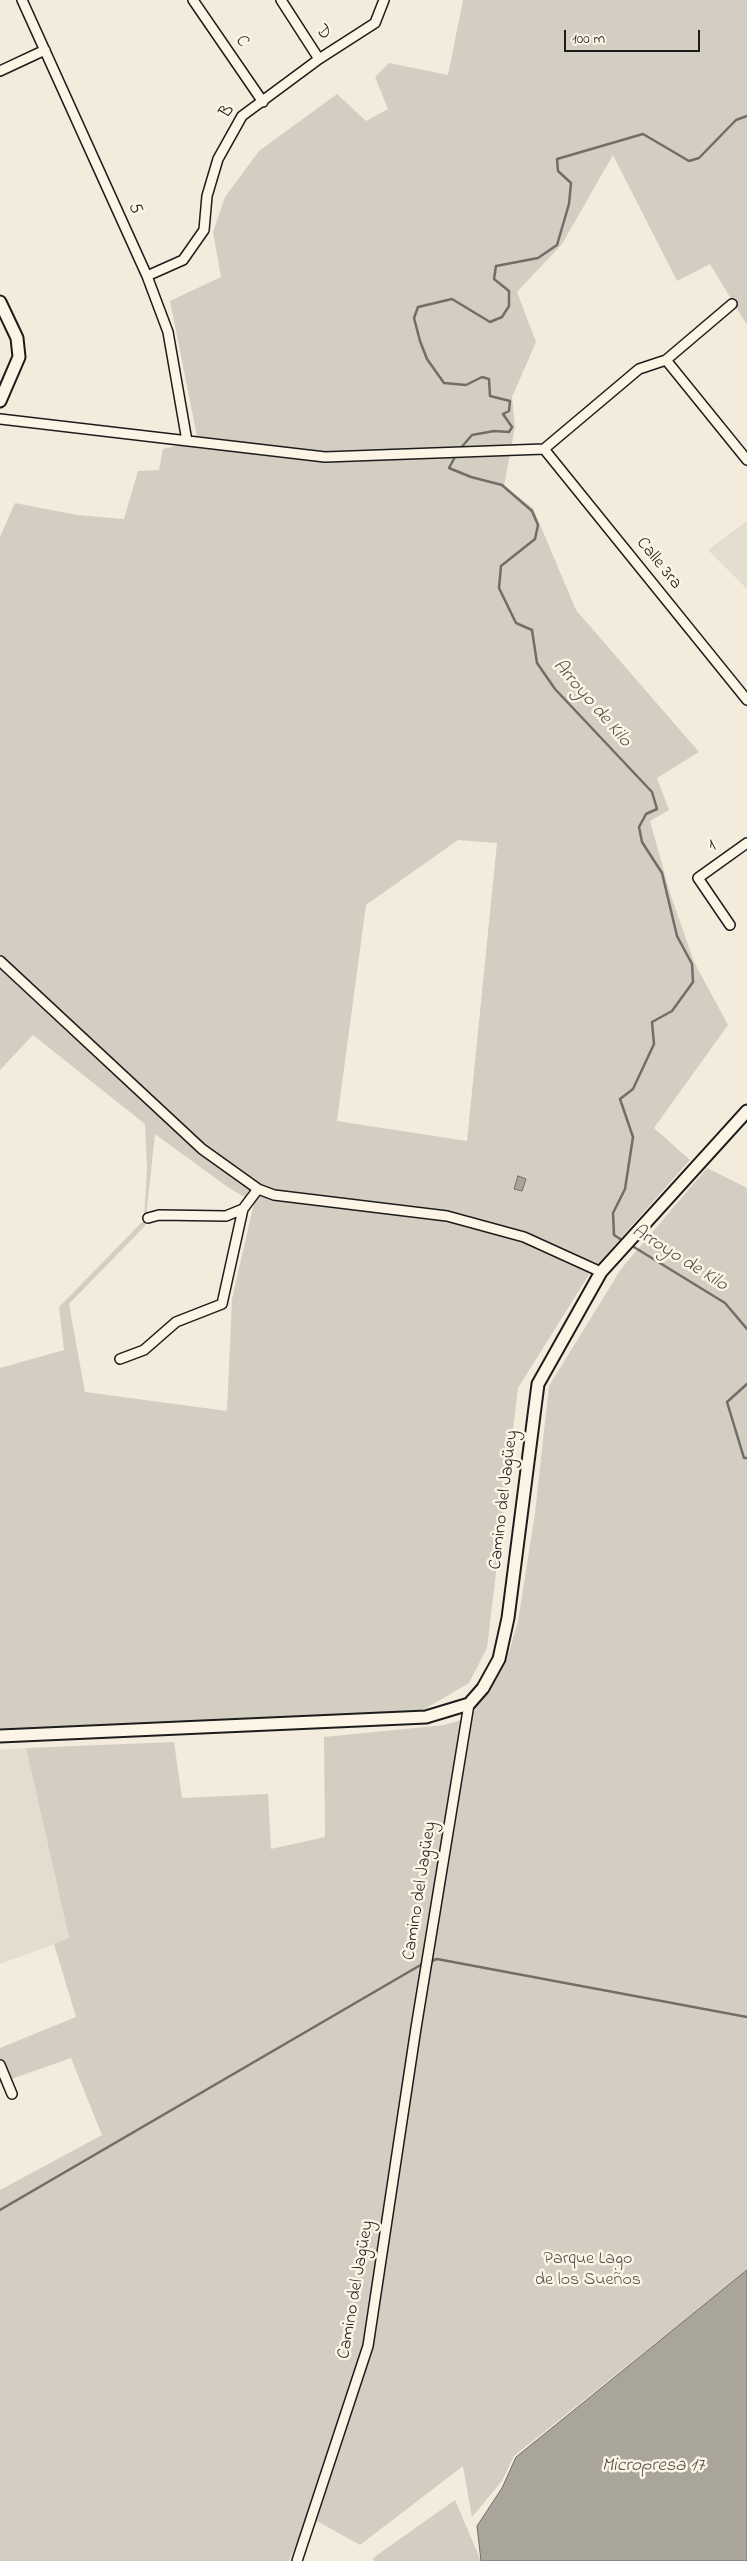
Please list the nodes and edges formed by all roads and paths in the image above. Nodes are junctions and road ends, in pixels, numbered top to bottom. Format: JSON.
{"nodes":[{"id":1,"x":22,"y":0,"type":"edge"},
{"id":2,"x":193,"y":0,"type":"edge"},
{"id":3,"x":281,"y":0,"type":"edge"},
{"id":4,"x":384,"y":0,"type":"edge"},
{"id":5,"x":45,"y":50,"type":"junction"},
{"id":6,"x":319,"y":59,"type":"junction"},
{"id":7,"x":0,"y":71,"type":"edge"},
{"id":8,"x":262,"y":102,"type":"junction"},
{"id":9,"x":147,"y":276,"type":"junction"},
{"id":10,"x":0,"y":302,"type":"edge"},
{"id":11,"x":732,"y":304,"type":"dead end"},
{"id":12,"x":666,"y":360,"type":"junction"},
{"id":13,"x":0,"y":401,"type":"edge"},
{"id":14,"x":0,"y":419,"type":"edge"},
{"id":15,"x":187,"y":440,"type":"junction"},
{"id":16,"x":544,"y":449,"type":"junction"},
{"id":17,"x":747,"y":460,"type":"edge"},
{"id":18,"x":747,"y":700,"type":"edge"},
{"id":19,"x":747,"y":843,"type":"edge"},
{"id":20,"x":730,"y":925,"type":"dead end"},
{"id":21,"x":0,"y":961,"type":"edge"},
{"id":22,"x":747,"y":1110,"type":"edge"},
{"id":23,"x":258,"y":1189,"type":"junction"},
{"id":24,"x":243,"y":1209,"type":"junction"},
{"id":25,"x":148,"y":1218,"type":"dead end"},
{"id":26,"x":601,"y":1272,"type":"junction"},
{"id":27,"x":120,"y":1359,"type":"dead end"},
{"id":28,"x":469,"y":1704,"type":"junction"},
{"id":29,"x":0,"y":1736,"type":"edge"},
{"id":30,"x":0,"y":2065,"type":"edge"},
{"id":31,"x":12,"y":2094,"type":"dead end"},
{"id":32,"x":297,"y":2561,"type":"edge"}],
"edges":[{"from":1,"to":5,"type":"street","name":"5"},
{"from":2,"to":8,"type":"street","name":"C"},
{"from":3,"to":6,"type":"street","name":"D"},
{"from":4,"to":6,"type":"street","name":"B"},
{"from":5,"to":7,"type":"street"},
{"from":5,"to":9,"type":"street","name":"5"},
{"from":6,"to":8,"type":"street","name":"B"},
{"from":8,"to":9,"type":"street","name":"B"},
{"from":9,"to":15,"type":"street","name":"5"},
{"from":10,"to":13,"type":"street"},
{"from":11,"to":12,"type":"street"},
{"from":12,"to":16,"type":"street"},
{"from":12,"to":17,"type":"street"},
{"from":14,"to":15,"type":"street"},
{"from":15,"to":16,"type":"street"},
{"from":16,"to":18,"type":"street","name":"Calle 3ra"},
{"from":19,"to":20,"type":"street","name":"1"},
{"from":21,"to":23,"type":"street"},
{"from":22,"to":26,"type":"street","name":"Camino del Jagüey"},
{"from":23,"to":24,"type":"street"},
{"from":23,"to":26,"type":"street"},
{"from":24,"to":25,"type":"street"},
{"from":24,"to":27,"type":"street"},
{"from":26,"to":28,"type":"street","name":"Camino del Jagüey"},
{"from":28,"to":29,"type":"street"},
{"from":28,"to":32,"type":"street","name":"Camino del Jagüey"},
{"from":30,"to":31,"type":"street"}]}
